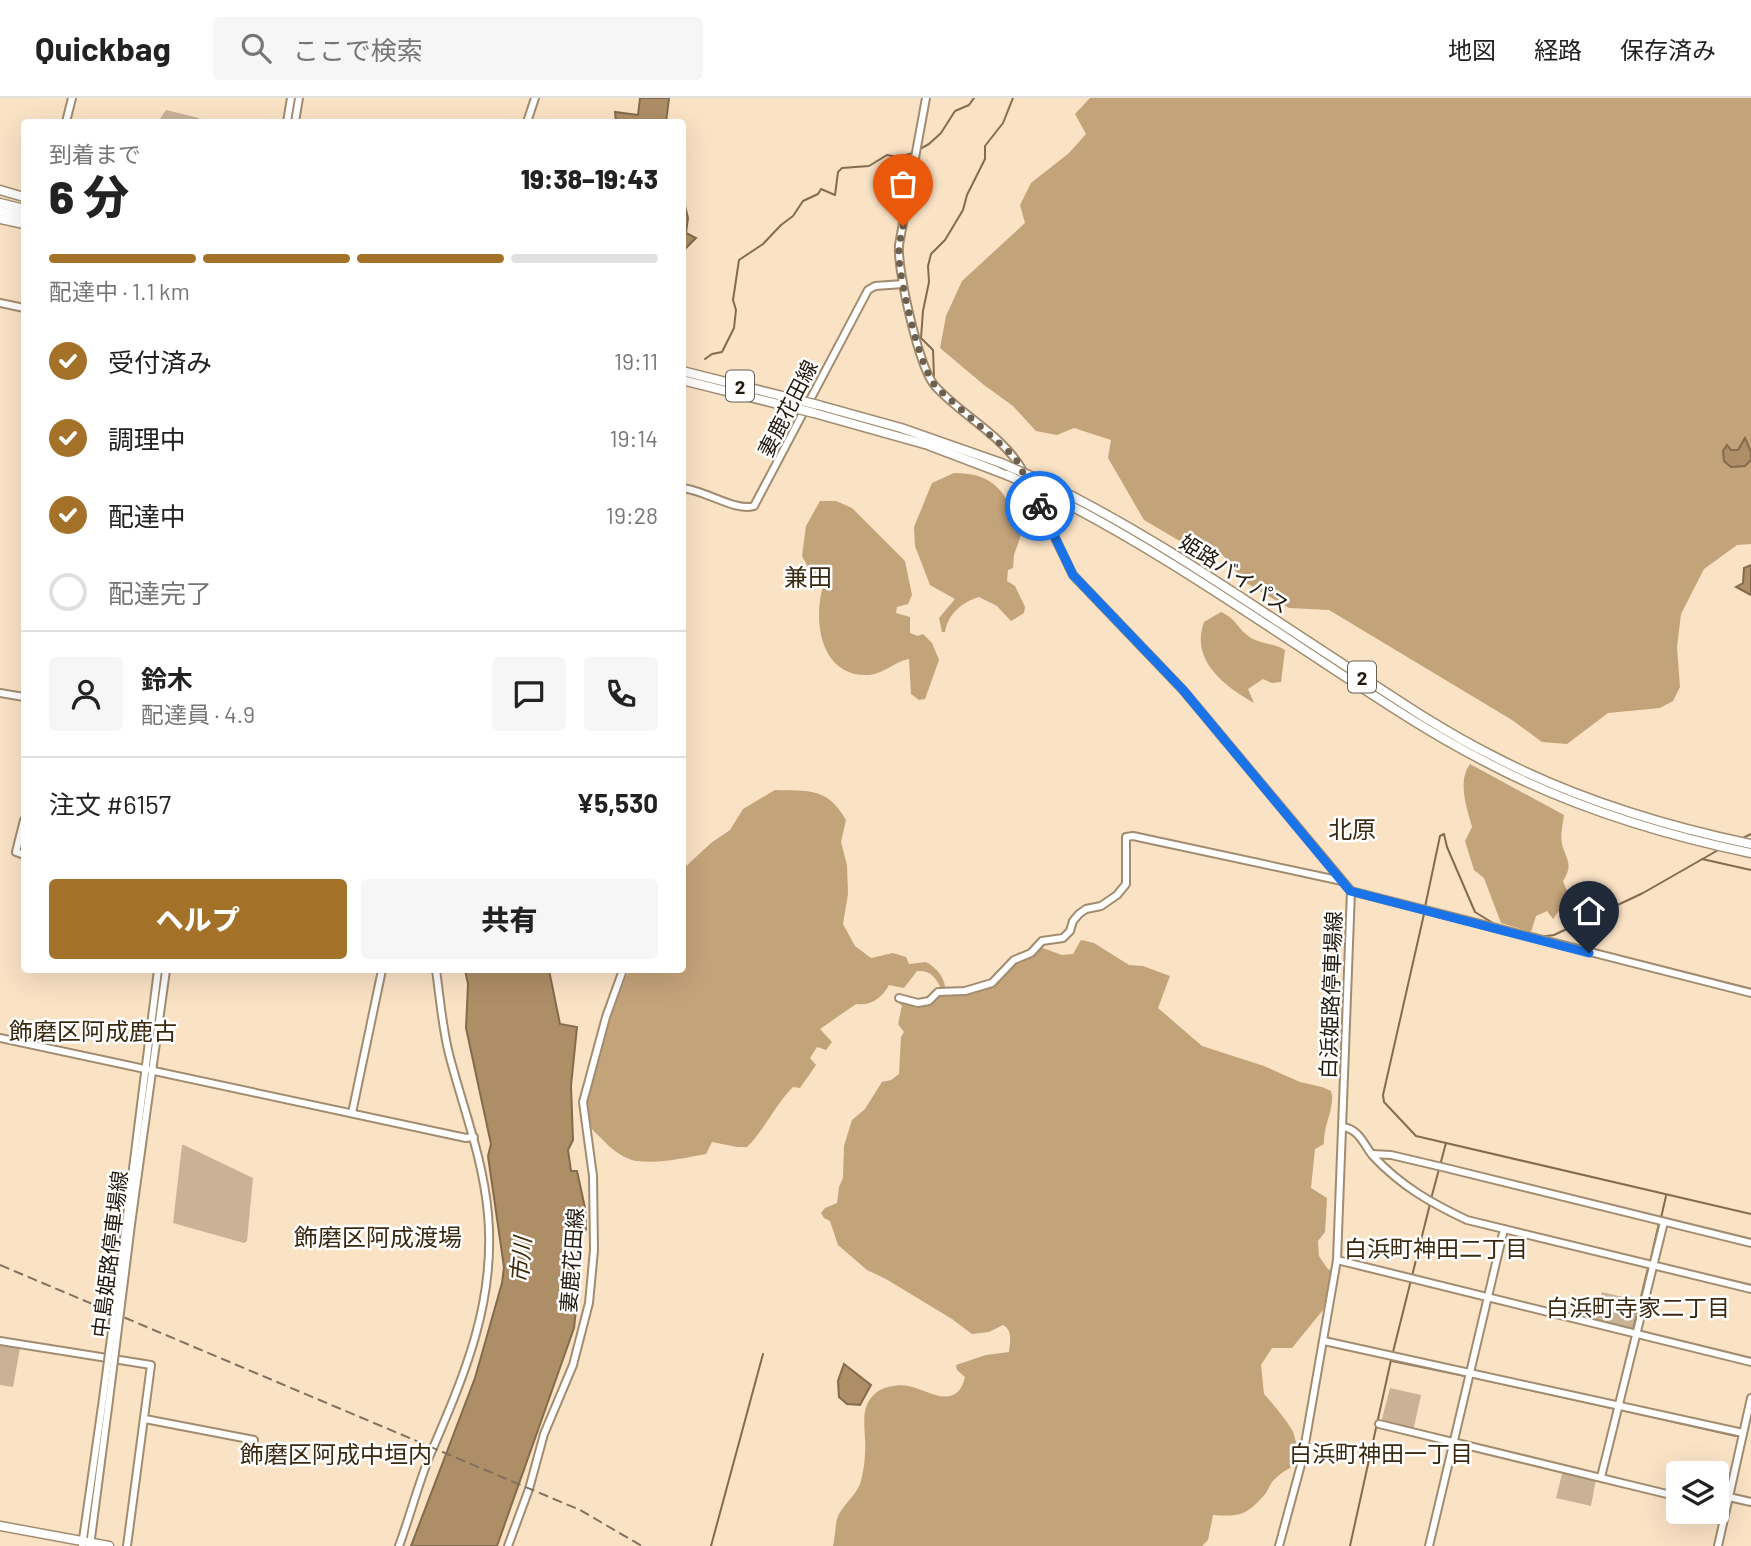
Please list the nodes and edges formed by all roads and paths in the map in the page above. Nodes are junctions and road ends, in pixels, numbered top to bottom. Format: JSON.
{"nodes":[{"id":1,"x":72,"y":98,"type":"edge"},
{"id":2,"x":291,"y":98,"type":"edge"},
{"id":3,"x":299,"y":98,"type":"edge"},
{"id":4,"x":535,"y":98,"type":"edge"},
{"id":5,"x":926,"y":98,"type":"edge"},
{"id":6,"x":67,"y":119,"type":"edge"},
{"id":7,"x":288,"y":119,"type":"edge"},
{"id":8,"x":296,"y":119,"type":"edge"},
{"id":9,"x":528,"y":119,"type":"edge"},
{"id":10,"x":0,"y":190,"type":"edge"},
{"id":11,"x":21,"y":196,"type":"edge"},
{"id":12,"x":0,"y":203,"type":"edge"},
{"id":13,"x":21,"y":208,"type":"edge"},
{"id":14,"x":0,"y":212,"type":"edge"},
{"id":15,"x":21,"y":216,"type":"edge"},
{"id":16,"x":0,"y":219,"type":"edge"},
{"id":17,"x":21,"y":223,"type":"edge"},
{"id":18,"x":902,"y":284,"type":"junction"},
{"id":19,"x":0,"y":303,"type":"edge"},
{"id":20,"x":21,"y":307,"type":"edge"},
{"id":21,"x":686,"y":372,"type":"edge"},
{"id":22,"x":686,"y":381,"type":"edge"},
{"id":23,"x":796,"y":404,"type":"junction"},
{"id":24,"x":902,"y":432,"type":"junction"},
{"id":25,"x":686,"y":489,"type":"edge"},
{"id":26,"x":0,"y":693,"type":"edge"},
{"id":27,"x":21,"y":696,"type":"edge"},
{"id":28,"x":21,"y":832,"type":"edge"},
{"id":29,"x":1710,"y":840,"type":"junction"},
{"id":30,"x":1751,"y":844,"type":"edge"},
{"id":31,"x":1751,"y":853,"type":"edge"},
{"id":32,"x":21,"y":854,"type":"edge"},
{"id":33,"x":1342,"y":881,"type":"junction"},
{"id":34,"x":1350,"y":891,"type":"junction"},
{"id":35,"x":158,"y":973,"type":"edge"},
{"id":36,"x":166,"y":973,"type":"edge"},
{"id":37,"x":381,"y":973,"type":"edge"},
{"id":38,"x":436,"y":973,"type":"edge"},
{"id":39,"x":621,"y":973,"type":"edge"},
{"id":40,"x":1751,"y":993,"type":"edge"},
{"id":41,"x":899,"y":998,"type":"dead end"},
{"id":42,"x":0,"y":1038,"type":"edge"},
{"id":43,"x":144,"y":1069,"type":"junction"},
{"id":44,"x":152,"y":1070,"type":"junction"},
{"id":45,"x":352,"y":1112,"type":"junction"},
{"id":46,"x":1343,"y":1127,"type":"junction"},
{"id":47,"x":474,"y":1137,"type":"junction"},
{"id":48,"x":1372,"y":1154,"type":"junction"},
{"id":49,"x":129,"y":1216,"type":"junction"},
{"id":50,"x":1664,"y":1222,"type":"junction"},
{"id":51,"x":1504,"y":1229,"type":"junction"},
{"id":52,"x":1751,"y":1243,"type":"edge"},
{"id":53,"x":1338,"y":1260,"type":"junction"},
{"id":54,"x":1652,"y":1264,"type":"junction"},
{"id":55,"x":1751,"y":1289,"type":"edge"},
{"id":56,"x":1489,"y":1298,"type":"junction"},
{"id":57,"x":1636,"y":1334,"type":"junction"},
{"id":58,"x":0,"y":1341,"type":"edge"},
{"id":59,"x":1324,"y":1341,"type":"junction"},
{"id":60,"x":1751,"y":1362,"type":"edge"},
{"id":61,"x":1471,"y":1373,"type":"junction"},
{"id":62,"x":1751,"y":1398,"type":"edge"},
{"id":63,"x":1618,"y":1409,"type":"junction"},
{"id":64,"x":145,"y":1419,"type":"junction"},
{"id":65,"x":1379,"y":1424,"type":"dead end"},
{"id":66,"x":1743,"y":1433,"type":"junction"},
{"id":67,"x":254,"y":1440,"type":"dead end"},
{"id":68,"x":1454,"y":1443,"type":"junction"},
{"id":69,"x":1601,"y":1477,"type":"junction"},
{"id":70,"x":1666,"y":1493,"type":"edge"},
{"id":71,"x":1729,"y":1497,"type":"joint"},
{"id":72,"x":1751,"y":1502,"type":"edge"},
{"id":73,"x":1723,"y":1524,"type":"edge"},
{"id":74,"x":0,"y":1526,"type":"edge"},
{"id":75,"x":87,"y":1544,"type":"edge"},
{"id":76,"x":109,"y":1546,"type":"edge"},
{"id":77,"x":127,"y":1546,"type":"edge"},
{"id":78,"x":399,"y":1546,"type":"edge"},
{"id":79,"x":508,"y":1546,"type":"edge"},
{"id":80,"x":1279,"y":1546,"type":"edge"},
{"id":81,"x":1429,"y":1546,"type":"edge"},
{"id":82,"x":1718,"y":1546,"type":"edge"}],
"edges":[{"from":1,"to":6,"type":"street"},
{"from":2,"to":7,"type":"street"},
{"from":3,"to":8,"type":"street"},
{"from":4,"to":9,"type":"street"},
{"from":5,"to":18,"type":"street","name":"白浜姫路停車場線"},
{"from":10,"to":11,"type":"highway"},
{"from":12,"to":13,"type":"highway"},
{"from":14,"to":15,"type":"highway"},
{"from":16,"to":17,"type":"highway"},
{"from":18,"to":25,"type":"street","name":"妻鹿花田線"},
{"from":18,"to":33,"type":"street","name":"白浜姫路停車場線"},
{"from":19,"to":20,"type":"street"},
{"from":21,"to":23,"type":"highway","name":"姫路バイパス","number":"2"},
{"from":22,"to":23,"type":"highway","name":"姫路バイパス","number":"2"},
{"from":23,"to":24,"type":"highway","name":"姫路バイパス","number":"2","bridge":true},
{"from":24,"to":29,"type":"highway","name":"姫路バイパス","number":"2","bridge":true},
{"from":24,"to":29,"type":"highway","name":"姫路バイパス","number":"2","bridge":true},
{"from":26,"to":27,"type":"street"},
{"from":28,"to":32,"type":"street"},
{"from":29,"to":30,"type":"highway","name":"姫路バイパス","number":"2"},
{"from":29,"to":31,"type":"highway","name":"姫路バイパス","number":"2"},
{"from":33,"to":34,"type":"street","name":"白浜姫路停車場線"},
{"from":33,"to":41,"type":"street"},
{"from":34,"to":40,"type":"street"},
{"from":34,"to":46,"type":"street","name":"白浜姫路停車場線"},
{"from":35,"to":43,"type":"street","name":"中島姫路停車場線"},
{"from":36,"to":44,"type":"street","name":"中島姫路停車場線"},
{"from":37,"to":45,"type":"street"},
{"from":38,"to":47,"type":"street"},
{"from":39,"to":79,"type":"street","name":"妻鹿花田線"},
{"from":42,"to":43,"type":"street"},
{"from":43,"to":44,"type":"street"},
{"from":43,"to":49,"type":"street","name":"中島姫路停車場線"},
{"from":44,"to":45,"type":"street"},
{"from":44,"to":49,"type":"street","name":"中島姫路停車場線"},
{"from":45,"to":47,"type":"street"},
{"from":46,"to":48,"type":"street"},
{"from":46,"to":53,"type":"street","name":"白浜姫路停車場線"},
{"from":47,"to":78,"type":"street"},
{"from":48,"to":50,"type":"street"},
{"from":48,"to":51,"type":"street"},
{"from":49,"to":75,"type":"street","name":"中島姫路停車場線","bridge":true},
{"from":50,"to":52,"type":"street"},
{"from":50,"to":54,"type":"street"},
{"from":51,"to":54,"type":"street"},
{"from":51,"to":56,"type":"street"},
{"from":53,"to":56,"type":"street"},
{"from":53,"to":59,"type":"street","name":"白浜姫路停車場線"},
{"from":54,"to":55,"type":"street"},
{"from":54,"to":57,"type":"street"},
{"from":56,"to":57,"type":"street"},
{"from":56,"to":61,"type":"street"},
{"from":57,"to":60,"type":"street"},
{"from":57,"to":63,"type":"street"},
{"from":58,"to":64,"type":"street"},
{"from":59,"to":61,"type":"street"},
{"from":59,"to":80,"type":"street","name":"白浜姫路停車場線"},
{"from":61,"to":63,"type":"street"},
{"from":61,"to":68,"type":"street"},
{"from":62,"to":66,"type":"street"},
{"from":63,"to":66,"type":"street"},
{"from":63,"to":69,"type":"street"},
{"from":64,"to":67,"type":"street"},
{"from":64,"to":77,"type":"street"},
{"from":65,"to":68,"type":"street"},
{"from":66,"to":71,"type":"street"},
{"from":68,"to":69,"type":"street"},
{"from":68,"to":81,"type":"street"},
{"from":69,"to":70,"type":"street"},
{"from":71,"to":72,"type":"street"},
{"from":73,"to":82,"type":"street"},
{"from":74,"to":75,"type":"highway"},
{"from":75,"to":76,"type":"highway"}]}
